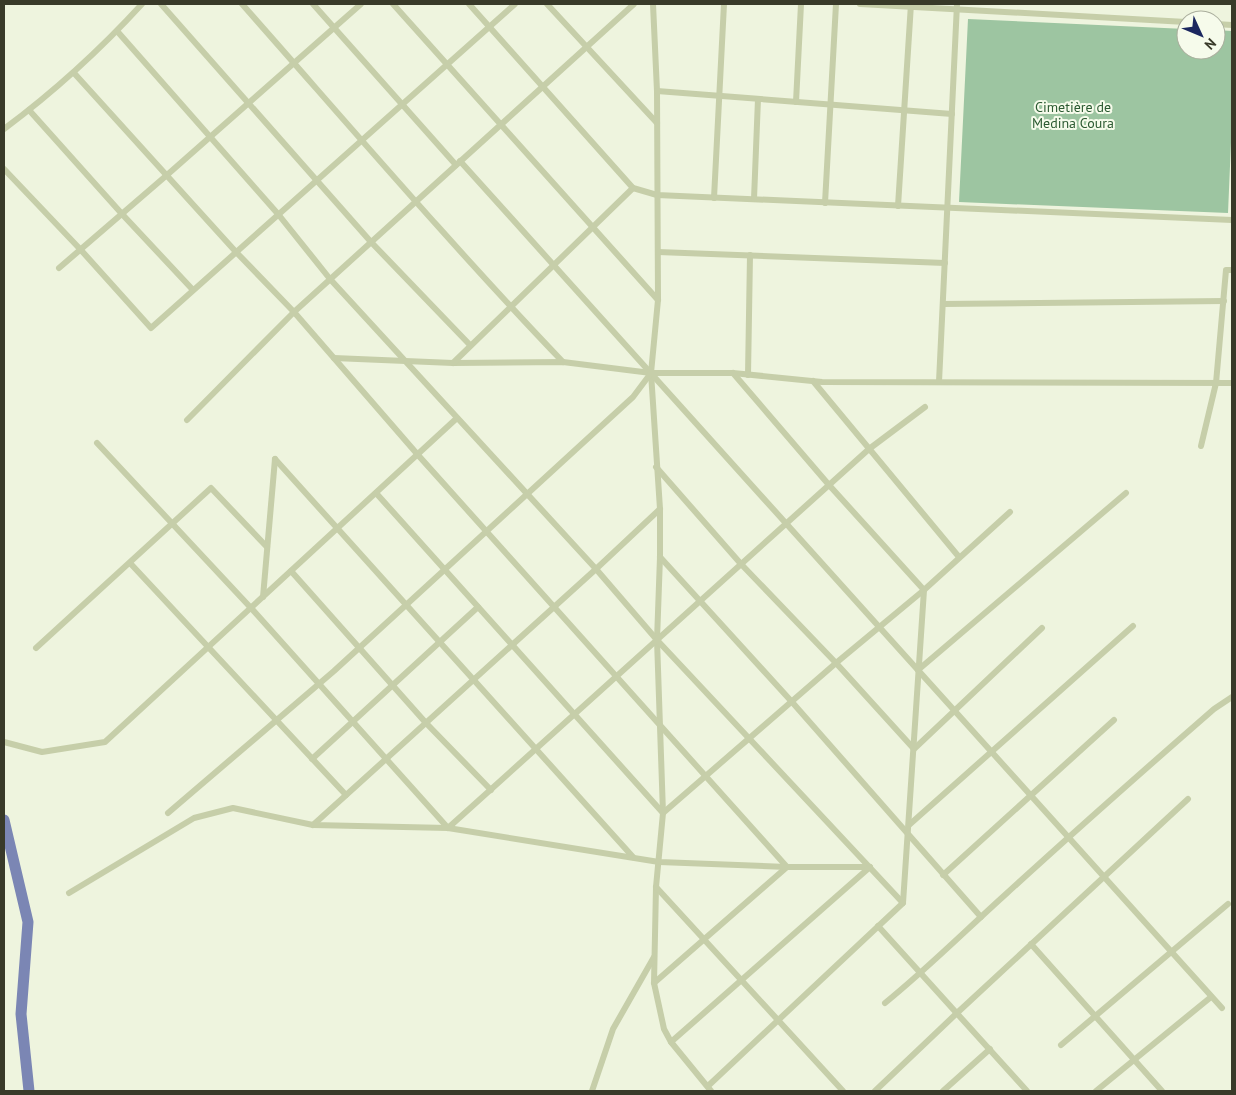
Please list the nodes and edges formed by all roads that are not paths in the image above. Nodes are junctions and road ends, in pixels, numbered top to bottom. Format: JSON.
{"nodes":[{"id":1,"x":142,"y":4,"type":"edge"},
{"id":2,"x":161,"y":4,"type":"edge"},
{"id":3,"x":242,"y":4,"type":"edge"},
{"id":4,"x":314,"y":4,"type":"edge"},
{"id":5,"x":361,"y":4,"type":"edge"},
{"id":6,"x":394,"y":4,"type":"edge"},
{"id":7,"x":468,"y":4,"type":"edge"},
{"id":8,"x":515,"y":4,"type":"edge"},
{"id":9,"x":634,"y":4,"type":"edge"},
{"id":10,"x":653,"y":4,"type":"edge"},
{"id":11,"x":724,"y":4,"type":"edge"},
{"id":12,"x":801,"y":4,"type":"edge"},
{"id":13,"x":836,"y":4,"type":"edge"},
{"id":14,"x":860,"y":4,"type":"edge"},
{"id":15,"x":879,"y":4,"type":"edge"},
{"id":16,"x":551,"y":5,"type":"edge"},
{"id":17,"x":911,"y":5,"type":"edge"},
{"id":18,"x":957,"y":7,"type":"edge"},
{"id":19,"x":1176,"y":21,"type":"edge"},
{"id":20,"x":490,"y":26,"type":"junction"},
{"id":21,"x":334,"y":27,"type":"junction"},
{"id":22,"x":117,"y":31,"type":"junction"},
{"id":23,"x":586,"y":47,"type":"junction"},
{"id":24,"x":294,"y":62,"type":"junction"},
{"id":25,"x":447,"y":64,"type":"junction"},
{"id":26,"x":74,"y":73,"type":"junction"},
{"id":27,"x":542,"y":86,"type":"junction"},
{"id":28,"x":657,"y":91,"type":"junction"},
{"id":29,"x":719,"y":96,"type":"junction"},
{"id":30,"x":758,"y":99,"type":"junction"},
{"id":31,"x":248,"y":102,"type":"junction"},
{"id":32,"x":796,"y":102,"type":"junction"},
{"id":33,"x":402,"y":104,"type":"junction"},
{"id":34,"x":830,"y":105,"type":"junction"},
{"id":35,"x":29,"y":110,"type":"junction"},
{"id":36,"x":904,"y":110,"type":"junction"},
{"id":37,"x":952,"y":114,"type":"junction"},
{"id":38,"x":657,"y":123,"type":"junction"},
{"id":39,"x":501,"y":124,"type":"junction"},
{"id":40,"x":4,"y":129,"type":"edge"},
{"id":41,"x":209,"y":137,"type":"junction"},
{"id":42,"x":362,"y":140,"type":"junction"},
{"id":43,"x":458,"y":163,"type":"junction"},
{"id":44,"x":4,"y":170,"type":"edge"},
{"id":45,"x":167,"y":175,"type":"junction"},
{"id":46,"x":317,"y":180,"type":"junction"},
{"id":47,"x":633,"y":188,"type":"junction"},
{"id":48,"x":657,"y":195,"type":"junction"},
{"id":49,"x":714,"y":198,"type":"junction"},
{"id":50,"x":754,"y":199,"type":"junction"},
{"id":51,"x":415,"y":202,"type":"junction"},
{"id":52,"x":825,"y":202,"type":"junction"},
{"id":53,"x":898,"y":206,"type":"junction"},
{"id":54,"x":947,"y":208,"type":"junction"},
{"id":55,"x":122,"y":214,"type":"junction"},
{"id":56,"x":278,"y":214,"type":"junction"},
{"id":57,"x":1232,"y":220,"type":"edge"},
{"id":58,"x":593,"y":227,"type":"junction"},
{"id":59,"x":371,"y":242,"type":"junction"},
{"id":60,"x":80,"y":250,"type":"junction"},
{"id":61,"x":236,"y":252,"type":"junction"},
{"id":62,"x":658,"y":252,"type":"junction"},
{"id":63,"x":750,"y":255,"type":"junction"},
{"id":64,"x":945,"y":263,"type":"junction"},
{"id":65,"x":554,"y":265,"type":"junction"},
{"id":66,"x":59,"y":268,"type":"dead end"},
{"id":67,"x":1232,"y":270,"type":"edge"},
{"id":68,"x":330,"y":279,"type":"junction"},
{"id":69,"x":193,"y":290,"type":"junction"},
{"id":70,"x":658,"y":300,"type":"junction"},
{"id":71,"x":1224,"y":301,"type":"junction"},
{"id":72,"x":943,"y":304,"type":"junction"},
{"id":73,"x":510,"y":307,"type":"junction"},
{"id":74,"x":294,"y":312,"type":"junction"},
{"id":75,"x":470,"y":345,"type":"junction"},
{"id":76,"x":334,"y":358,"type":"junction"},
{"id":77,"x":405,"y":362,"type":"junction"},
{"id":78,"x":563,"y":362,"type":"junction"},
{"id":79,"x":453,"y":363,"type":"junction"},
{"id":80,"x":651,"y":373,"type":"junction"},
{"id":81,"x":733,"y":374,"type":"junction"},
{"id":82,"x":748,"y":375,"type":"junction"},
{"id":83,"x":812,"y":381,"type":"junction"},
{"id":84,"x":939,"y":382,"type":"junction"},
{"id":85,"x":1216,"y":383,"type":"junction"},
{"id":86,"x":1232,"y":383,"type":"edge"},
{"id":87,"x":925,"y":407,"type":"dead end"},
{"id":88,"x":457,"y":418,"type":"junction"},
{"id":89,"x":187,"y":420,"type":"dead end"},
{"id":90,"x":97,"y":442,"type":"dead end"},
{"id":91,"x":1201,"y":446,"type":"dead end"},
{"id":92,"x":869,"y":449,"type":"junction"},
{"id":93,"x":418,"y":454,"type":"junction"},
{"id":94,"x":656,"y":467,"type":"junction"},
{"id":95,"x":829,"y":485,"type":"junction"},
{"id":96,"x":376,"y":493,"type":"junction"},
{"id":97,"x":1126,"y":493,"type":"dead end"},
{"id":98,"x":527,"y":494,"type":"junction"},
{"id":99,"x":660,"y":509,"type":"junction"},
{"id":100,"x":1010,"y":512,"type":"dead end"},
{"id":101,"x":173,"y":524,"type":"junction"},
{"id":102,"x":786,"y":524,"type":"junction"},
{"id":103,"x":338,"y":528,"type":"junction"},
{"id":104,"x":486,"y":531,"type":"junction"},
{"id":105,"x":268,"y":547,"type":"junction"},
{"id":106,"x":660,"y":557,"type":"junction"},
{"id":107,"x":959,"y":557,"type":"junction"},
{"id":108,"x":130,"y":563,"type":"junction"},
{"id":109,"x":741,"y":564,"type":"junction"},
{"id":110,"x":445,"y":569,"type":"junction"},
{"id":111,"x":596,"y":569,"type":"junction"},
{"id":112,"x":291,"y":571,"type":"junction"},
{"id":113,"x":924,"y":590,"type":"junction"},
{"id":114,"x":263,"y":596,"type":"junction"},
{"id":115,"x":700,"y":601,"type":"junction"},
{"id":116,"x":406,"y":605,"type":"junction"},
{"id":117,"x":478,"y":607,"type":"junction"},
{"id":118,"x":554,"y":607,"type":"junction"},
{"id":119,"x":251,"y":608,"type":"junction"},
{"id":120,"x":879,"y":626,"type":"junction"},
{"id":121,"x":1133,"y":626,"type":"dead end"},
{"id":122,"x":1042,"y":628,"type":"dead end"},
{"id":123,"x":657,"y":640,"type":"junction"},
{"id":124,"x":440,"y":642,"type":"junction"},
{"id":125,"x":512,"y":644,"type":"junction"},
{"id":126,"x":208,"y":647,"type":"junction"},
{"id":127,"x":36,"y":648,"type":"dead end"},
{"id":128,"x":359,"y":648,"type":"junction"},
{"id":129,"x":836,"y":663,"type":"junction"},
{"id":130,"x":918,"y":670,"type":"junction"},
{"id":131,"x":616,"y":677,"type":"junction"},
{"id":132,"x":473,"y":680,"type":"junction"},
{"id":133,"x":319,"y":684,"type":"junction"},
{"id":134,"x":392,"y":685,"type":"junction"},
{"id":135,"x":1232,"y":697,"type":"edge"},
{"id":136,"x":792,"y":702,"type":"junction"},
{"id":137,"x":955,"y":711,"type":"junction"},
{"id":138,"x":574,"y":714,"type":"junction"},
{"id":139,"x":277,"y":720,"type":"junction"},
{"id":140,"x":1114,"y":720,"type":"dead end"},
{"id":141,"x":353,"y":722,"type":"junction"},
{"id":142,"x":426,"y":722,"type":"junction"},
{"id":143,"x":660,"y":725,"type":"junction"},
{"id":144,"x":750,"y":738,"type":"junction"},
{"id":145,"x":4,"y":742,"type":"edge"},
{"id":146,"x":536,"y":749,"type":"junction"},
{"id":147,"x":914,"y":749,"type":"junction"},
{"id":148,"x":992,"y":752,"type":"junction"},
{"id":149,"x":312,"y":759,"type":"junction"},
{"id":150,"x":386,"y":759,"type":"junction"},
{"id":151,"x":706,"y":776,"type":"junction"},
{"id":152,"x":491,"y":790,"type":"junction"},
{"id":153,"x":346,"y":795,"type":"junction"},
{"id":154,"x":1031,"y":796,"type":"junction"},
{"id":155,"x":1188,"y":799,"type":"dead end"},
{"id":156,"x":168,"y":813,"type":"dead end"},
{"id":157,"x":663,"y":813,"type":"junction"},
{"id":158,"x":313,"y":825,"type":"junction"},
{"id":159,"x":909,"y":825,"type":"junction"},
{"id":160,"x":448,"y":828,"type":"junction"},
{"id":161,"x":908,"y":836,"type":"junction"},
{"id":162,"x":1068,"y":837,"type":"junction"},
{"id":163,"x":633,"y":857,"type":"junction"},
{"id":164,"x":659,"y":862,"type":"junction"},
{"id":165,"x":787,"y":867,"type":"junction"},
{"id":166,"x":870,"y":867,"type":"junction"},
{"id":167,"x":943,"y":875,"type":"junction"},
{"id":168,"x":1104,"y":877,"type":"junction"},
{"id":169,"x":656,"y":887,"type":"junction"},
{"id":170,"x":68,"y":893,"type":"dead end"},
{"id":171,"x":903,"y":903,"type":"junction"},
{"id":172,"x":1228,"y":904,"type":"dead end"},
{"id":173,"x":981,"y":917,"type":"junction"},
{"id":174,"x":878,"y":926,"type":"junction"},
{"id":175,"x":704,"y":939,"type":"junction"},
{"id":176,"x":1031,"y":944,"type":"junction"},
{"id":177,"x":1172,"y":952,"type":"junction"},
{"id":178,"x":654,"y":956,"type":"junction"},
{"id":179,"x":921,"y":973,"type":"junction"},
{"id":180,"x":741,"y":980,"type":"junction"},
{"id":181,"x":654,"y":983,"type":"junction"},
{"id":182,"x":1211,"y":997,"type":"junction"},
{"id":183,"x":885,"y":1003,"type":"dead end"},
{"id":184,"x":1222,"y":1008,"type":"dead end"},
{"id":185,"x":956,"y":1013,"type":"junction"},
{"id":186,"x":1096,"y":1017,"type":"junction"},
{"id":187,"x":778,"y":1020,"type":"junction"},
{"id":188,"x":671,"y":1042,"type":"junction"},
{"id":189,"x":1061,"y":1045,"type":"dead end"},
{"id":190,"x":990,"y":1049,"type":"junction"},
{"id":191,"x":1134,"y":1060,"type":"junction"},
{"id":192,"x":710,"y":1089,"type":"edge"},
{"id":193,"x":592,"y":1091,"type":"edge"},
{"id":194,"x":842,"y":1091,"type":"edge"},
{"id":195,"x":875,"y":1091,"type":"edge"},
{"id":196,"x":943,"y":1091,"type":"edge"},
{"id":197,"x":1027,"y":1091,"type":"edge"},
{"id":198,"x":1096,"y":1091,"type":"edge"},
{"id":199,"x":1162,"y":1091,"type":"edge"}],
"edges":[{"from":1,"to":22,"type":"street"},
{"from":2,"to":31,"type":"street"},
{"from":3,"to":24,"type":"street"},
{"from":4,"to":21,"type":"street"},
{"from":5,"to":21,"type":"street"},
{"from":6,"to":25,"type":"street"},
{"from":7,"to":20,"type":"street"},
{"from":8,"to":20,"type":"street"},
{"from":9,"to":23,"type":"street"},
{"from":10,"to":28,"type":"street"},
{"from":11,"to":29,"type":"street"},
{"from":12,"to":32,"type":"street"},
{"from":13,"to":34,"type":"street"},
{"from":14,"to":15,"type":"street"},
{"from":15,"to":17,"type":"street"},
{"from":16,"to":23,"type":"street"},
{"from":17,"to":18,"type":"street"},
{"from":17,"to":36,"type":"street"},
{"from":18,"to":19,"type":"street"},
{"from":18,"to":37,"type":"street"},
{"from":20,"to":25,"type":"street"},
{"from":20,"to":27,"type":"street"},
{"from":21,"to":24,"type":"street"},
{"from":21,"to":33,"type":"street"},
{"from":22,"to":26,"type":"street"},
{"from":22,"to":41,"type":"street"},
{"from":23,"to":27,"type":"street"},
{"from":23,"to":38,"type":"street"},
{"from":24,"to":31,"type":"street"},
{"from":24,"to":42,"type":"street"},
{"from":25,"to":33,"type":"street"},
{"from":25,"to":39,"type":"street"},
{"from":26,"to":35,"type":"street"},
{"from":26,"to":45,"type":"street"},
{"from":27,"to":39,"type":"street"},
{"from":27,"to":47,"type":"street"},
{"from":28,"to":29,"type":"street"},
{"from":28,"to":38,"type":"street"},
{"from":29,"to":30,"type":"street"},
{"from":29,"to":49,"type":"street"},
{"from":30,"to":32,"type":"street"},
{"from":30,"to":50,"type":"street"},
{"from":31,"to":41,"type":"street"},
{"from":31,"to":46,"type":"street"},
{"from":32,"to":34,"type":"street"},
{"from":33,"to":42,"type":"street"},
{"from":33,"to":43,"type":"street"},
{"from":34,"to":36,"type":"street"},
{"from":34,"to":52,"type":"street"},
{"from":35,"to":40,"type":"street"},
{"from":35,"to":55,"type":"street"},
{"from":36,"to":37,"type":"street"},
{"from":36,"to":53,"type":"street"},
{"from":37,"to":54,"type":"street"},
{"from":38,"to":48,"type":"street"},
{"from":39,"to":43,"type":"street"},
{"from":39,"to":58,"type":"street"},
{"from":41,"to":45,"type":"street"},
{"from":41,"to":56,"type":"street"},
{"from":42,"to":46,"type":"street"},
{"from":42,"to":51,"type":"street"},
{"from":43,"to":51,"type":"street"},
{"from":43,"to":65,"type":"street"},
{"from":44,"to":60,"type":"street"},
{"from":45,"to":55,"type":"street"},
{"from":45,"to":61,"type":"street"},
{"from":46,"to":56,"type":"street"},
{"from":46,"to":59,"type":"street"},
{"from":47,"to":48,"type":"street"},
{"from":47,"to":58,"type":"street"},
{"from":48,"to":49,"type":"street"},
{"from":48,"to":62,"type":"street"},
{"from":49,"to":50,"type":"street"},
{"from":50,"to":52,"type":"street"},
{"from":51,"to":59,"type":"street"},
{"from":51,"to":73,"type":"street"},
{"from":52,"to":53,"type":"street"},
{"from":53,"to":54,"type":"street"},
{"from":54,"to":57,"type":"street"},
{"from":54,"to":64,"type":"street"},
{"from":55,"to":60,"type":"street"},
{"from":55,"to":69,"type":"street"},
{"from":56,"to":61,"type":"street"},
{"from":56,"to":68,"type":"street"},
{"from":58,"to":65,"type":"street"},
{"from":58,"to":70,"type":"street"},
{"from":59,"to":68,"type":"street"},
{"from":59,"to":75,"type":"street"},
{"from":60,"to":66,"type":"street"},
{"from":60,"to":69,"type":"street"},
{"from":61,"to":69,"type":"street"},
{"from":61,"to":74,"type":"street"},
{"from":62,"to":63,"type":"street"},
{"from":62,"to":70,"type":"street"},
{"from":63,"to":64,"type":"street"},
{"from":63,"to":82,"type":"street"},
{"from":64,"to":72,"type":"street"},
{"from":65,"to":73,"type":"street"},
{"from":65,"to":80,"type":"street"},
{"from":67,"to":71,"type":"street"},
{"from":68,"to":74,"type":"street"},
{"from":68,"to":77,"type":"street"},
{"from":70,"to":80,"type":"street"},
{"from":71,"to":72,"type":"street"},
{"from":71,"to":85,"type":"street"},
{"from":72,"to":84,"type":"street"},
{"from":73,"to":75,"type":"street"},
{"from":73,"to":78,"type":"street"},
{"from":74,"to":76,"type":"street"},
{"from":74,"to":89,"type":"street"},
{"from":75,"to":79,"type":"street"},
{"from":76,"to":77,"type":"street"},
{"from":76,"to":93,"type":"street"},
{"from":77,"to":79,"type":"street"},
{"from":77,"to":88,"type":"street"},
{"from":78,"to":79,"type":"street"},
{"from":78,"to":80,"type":"street"},
{"from":80,"to":81,"type":"street"},
{"from":80,"to":94,"type":"street"},
{"from":80,"to":98,"type":"street"},
{"from":80,"to":102,"type":"street"},
{"from":81,"to":82,"type":"street"},
{"from":81,"to":95,"type":"street"},
{"from":82,"to":83,"type":"street"},
{"from":83,"to":84,"type":"street"},
{"from":83,"to":92,"type":"street"},
{"from":84,"to":85,"type":"street"},
{"from":85,"to":86,"type":"street"},
{"from":85,"to":91,"type":"street"},
{"from":87,"to":92,"type":"street"},
{"from":88,"to":93,"type":"street"},
{"from":88,"to":98,"type":"street"},
{"from":90,"to":101,"type":"street"},
{"from":92,"to":95,"type":"street"},
{"from":92,"to":107,"type":"street"},
{"from":93,"to":96,"type":"street"},
{"from":93,"to":104,"type":"street"},
{"from":94,"to":99,"type":"street"},
{"from":94,"to":109,"type":"street"},
{"from":95,"to":102,"type":"street"},
{"from":95,"to":113,"type":"street"},
{"from":96,"to":103,"type":"street"},
{"from":96,"to":110,"type":"street"},
{"from":97,"to":130,"type":"street"},
{"from":98,"to":104,"type":"street"},
{"from":98,"to":111,"type":"street"},
{"from":99,"to":106,"type":"street"},
{"from":99,"to":111,"type":"street"},
{"from":100,"to":107,"type":"street"},
{"from":101,"to":105,"type":"street"},
{"from":101,"to":108,"type":"street"},
{"from":101,"to":119,"type":"street"},
{"from":102,"to":109,"type":"street"},
{"from":102,"to":120,"type":"street"},
{"from":103,"to":105,"type":"street"},
{"from":103,"to":112,"type":"street"},
{"from":103,"to":116,"type":"street"},
{"from":104,"to":110,"type":"street"},
{"from":104,"to":118,"type":"street"},
{"from":105,"to":114,"type":"street"},
{"from":106,"to":115,"type":"street"},
{"from":106,"to":123,"type":"street"},
{"from":107,"to":113,"type":"street"},
{"from":108,"to":126,"type":"street"},
{"from":108,"to":127,"type":"street"},
{"from":109,"to":115,"type":"street"},
{"from":109,"to":129,"type":"street"},
{"from":110,"to":116,"type":"street"},
{"from":110,"to":117,"type":"street"},
{"from":111,"to":118,"type":"street"},
{"from":111,"to":123,"type":"street"},
{"from":112,"to":114,"type":"street"},
{"from":112,"to":128,"type":"street"},
{"from":113,"to":120,"type":"street"},
{"from":113,"to":130,"type":"street"},
{"from":114,"to":119,"type":"street"},
{"from":115,"to":123,"type":"street"},
{"from":115,"to":136,"type":"street"},
{"from":116,"to":124,"type":"street"},
{"from":116,"to":128,"type":"street"},
{"from":117,"to":124,"type":"street"},
{"from":117,"to":125,"type":"street"},
{"from":118,"to":125,"type":"street"},
{"from":118,"to":131,"type":"street"},
{"from":119,"to":126,"type":"street"},
{"from":119,"to":133,"type":"street"},
{"from":120,"to":129,"type":"street"},
{"from":120,"to":130,"type":"street"},
{"from":121,"to":148,"type":"street"},
{"from":122,"to":137,"type":"street"},
{"from":123,"to":131,"type":"street"},
{"from":123,"to":143,"type":"street"},
{"from":123,"to":144,"type":"street"},
{"from":124,"to":132,"type":"street"},
{"from":124,"to":134,"type":"street"},
{"from":125,"to":132,"type":"street"},
{"from":125,"to":138,"type":"street"},
{"from":126,"to":139,"type":"street"},
{"from":126,"to":145,"type":"street"},
{"from":128,"to":133,"type":"street"},
{"from":128,"to":134,"type":"street"},
{"from":129,"to":136,"type":"street"},
{"from":129,"to":147,"type":"street"},
{"from":130,"to":137,"type":"street"},
{"from":130,"to":147,"type":"street"},
{"from":131,"to":138,"type":"street"},
{"from":131,"to":143,"type":"street"},
{"from":132,"to":142,"type":"street"},
{"from":132,"to":146,"type":"street"},
{"from":133,"to":139,"type":"street"},
{"from":133,"to":141,"type":"street"},
{"from":134,"to":141,"type":"street"},
{"from":134,"to":142,"type":"street"},
{"from":135,"to":162,"type":"street"},
{"from":136,"to":144,"type":"street"},
{"from":136,"to":161,"type":"street"},
{"from":137,"to":147,"type":"street"},
{"from":137,"to":148,"type":"street"},
{"from":138,"to":146,"type":"street"},
{"from":138,"to":157,"type":"street"},
{"from":139,"to":149,"type":"street"},
{"from":139,"to":156,"type":"street"},
{"from":140,"to":154,"type":"street"},
{"from":141,"to":149,"type":"street"},
{"from":141,"to":150,"type":"street"},
{"from":142,"to":150,"type":"street"},
{"from":142,"to":152,"type":"street"},
{"from":143,"to":151,"type":"street"},
{"from":143,"to":157,"type":"street"},
{"from":144,"to":151,"type":"street"},
{"from":144,"to":166,"type":"street"},
{"from":146,"to":152,"type":"street"},
{"from":146,"to":163,"type":"street"},
{"from":147,"to":159,"type":"street"},
{"from":148,"to":154,"type":"street"},
{"from":148,"to":159,"type":"street"},
{"from":149,"to":153,"type":"street"},
{"from":150,"to":153,"type":"street"},
{"from":150,"to":160,"type":"street"},
{"from":151,"to":157,"type":"street"},
{"from":151,"to":165,"type":"street"},
{"from":152,"to":160,"type":"street"},
{"from":153,"to":158,"type":"street"},
{"from":154,"to":162,"type":"street"},
{"from":154,"to":167,"type":"street"},
{"from":155,"to":168,"type":"street"},
{"from":157,"to":164,"type":"street"},
{"from":158,"to":160,"type":"street"},
{"from":158,"to":170,"type":"street"},
{"from":159,"to":161,"type":"street"},
{"from":160,"to":163,"type":"street"},
{"from":161,"to":167,"type":"street"},
{"from":161,"to":171,"type":"street"},
{"from":162,"to":168,"type":"street"},
{"from":162,"to":173,"type":"street"},
{"from":163,"to":164,"type":"street"},
{"from":164,"to":165,"type":"street"},
{"from":164,"to":169,"type":"street"},
{"from":165,"to":166,"type":"street"},
{"from":165,"to":175,"type":"street"},
{"from":166,"to":171,"type":"street"},
{"from":166,"to":180,"type":"street"},
{"from":167,"to":173,"type":"street"},
{"from":168,"to":176,"type":"street"},
{"from":168,"to":177,"type":"street"},
{"from":169,"to":175,"type":"street"},
{"from":169,"to":178,"type":"street"},
{"from":171,"to":174,"type":"street"},
{"from":172,"to":177,"type":"street"},
{"from":173,"to":179,"type":"street"},
{"from":174,"to":179,"type":"street"},
{"from":174,"to":187,"type":"street"},
{"from":175,"to":180,"type":"street"},
{"from":175,"to":181,"type":"street"},
{"from":176,"to":185,"type":"street"},
{"from":176,"to":186,"type":"street"},
{"from":177,"to":182,"type":"street"},
{"from":177,"to":186,"type":"street"},
{"from":178,"to":181,"type":"street"},
{"from":178,"to":193,"type":"street"},
{"from":179,"to":183,"type":"street"},
{"from":179,"to":185,"type":"street"},
{"from":180,"to":187,"type":"street"},
{"from":180,"to":188,"type":"street"},
{"from":181,"to":188,"type":"street"},
{"from":182,"to":184,"type":"street"},
{"from":182,"to":191,"type":"street"},
{"from":185,"to":190,"type":"street"},
{"from":185,"to":195,"type":"street"},
{"from":186,"to":189,"type":"street"},
{"from":186,"to":191,"type":"street"},
{"from":187,"to":192,"type":"street"},
{"from":187,"to":194,"type":"street"},
{"from":188,"to":192,"type":"street"},
{"from":190,"to":196,"type":"street"},
{"from":190,"to":197,"type":"street"},
{"from":191,"to":198,"type":"street"},
{"from":191,"to":199,"type":"street"}]}
